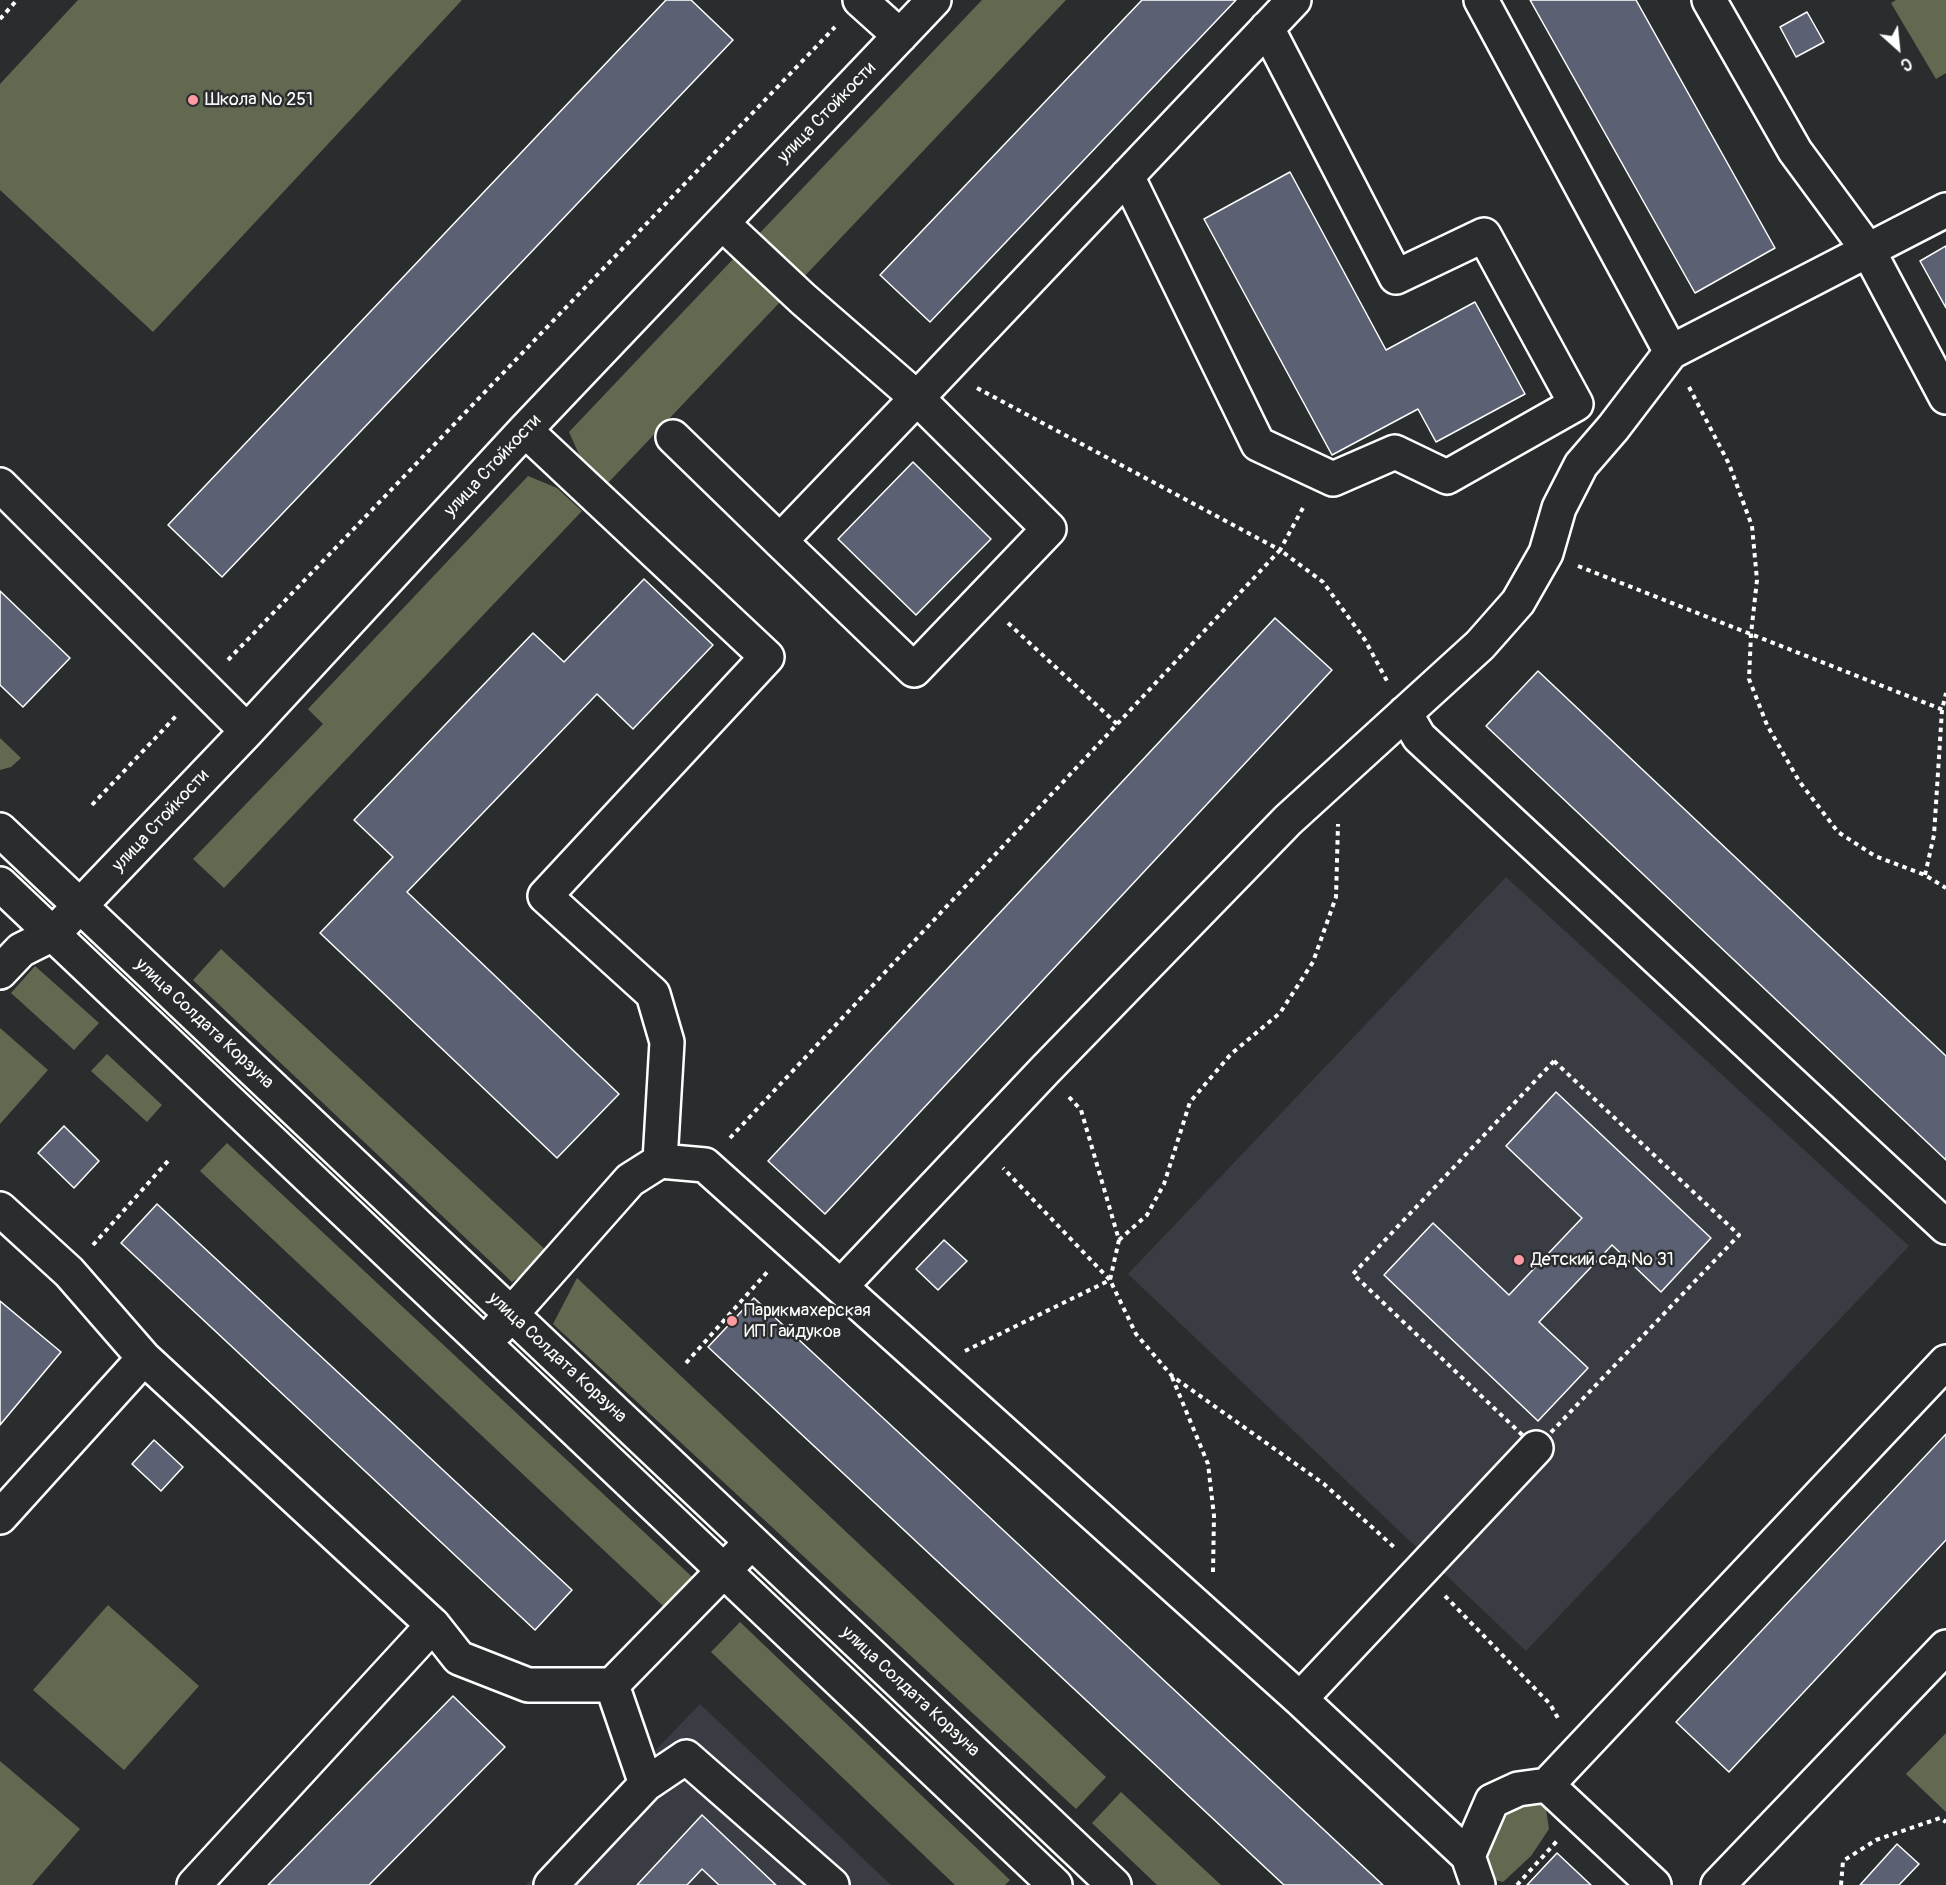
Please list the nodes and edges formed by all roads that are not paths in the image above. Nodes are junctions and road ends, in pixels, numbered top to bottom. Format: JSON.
{"nodes":[{"id":1,"x":860,"y":0,"type":"edge"},
{"id":2,"x":934,"y":0,"type":"edge"},
{"id":3,"x":1294,"y":0,"type":"edge"},
{"id":4,"x":1481,"y":0,"type":"edge"},
{"id":5,"x":1709,"y":0,"type":"edge"},
{"id":6,"x":1267,"y":28,"type":"junction"},
{"id":7,"x":900,"y":36,"type":"junction"},
{"id":8,"x":1127,"y":176,"type":"junction"},
{"id":9,"x":1946,"y":210,"type":"edge"},
{"id":10,"x":722,"y":223,"type":"junction"},
{"id":11,"x":1868,"y":250,"type":"junction"},
{"id":12,"x":1671,"y":352,"type":"junction"},
{"id":13,"x":1946,"y":397,"type":"edge"},
{"id":14,"x":916,"y":398,"type":"junction"},
{"id":15,"x":525,"y":430,"type":"junction"},
{"id":16,"x":673,"y":437,"type":"dead end"},
{"id":17,"x":0,"y":485,"type":"edge"},
{"id":18,"x":780,"y":541,"type":"junction"},
{"id":19,"x":1405,"y":713,"type":"junction"},
{"id":20,"x":247,"y":731,"type":"junction"},
{"id":21,"x":0,"y":830,"type":"edge"},
{"id":22,"x":0,"y":884,"type":"edge"},
{"id":23,"x":80,"y":906,"type":"junction"},
{"id":24,"x":53,"y":934,"type":"junction"},
{"id":25,"x":0,"y":972,"type":"edge"},
{"id":26,"x":660,"y":1161,"type":"junction"},
{"id":27,"x":0,"y":1209,"type":"edge"},
{"id":28,"x":1946,"y":1227,"type":"edge"},
{"id":29,"x":842,"y":1286,"type":"junction"},
{"id":30,"x":511,"y":1314,"type":"junction"},
{"id":31,"x":485,"y":1343,"type":"junction"},
{"id":32,"x":144,"y":1358,"type":"junction"},
{"id":33,"x":1946,"y":1362,"type":"edge"},
{"id":34,"x":1536,"y":1448,"type":"road end"},
{"id":35,"x":0,"y":1517,"type":"edge"},
{"id":36,"x":752,"y":1542,"type":"junction"},
{"id":37,"x":724,"y":1571,"type":"junction"},
{"id":38,"x":433,"y":1625,"type":"junction"},
{"id":39,"x":1946,"y":1647,"type":"edge"},
{"id":40,"x":612,"y":1685,"type":"junction"},
{"id":41,"x":1300,"y":1698,"type":"junction"},
{"id":42,"x":646,"y":1784,"type":"junction"},
{"id":43,"x":1547,"y":1785,"type":"junction"},
{"id":44,"x":1473,"y":1870,"type":"edge"},
{"id":45,"x":194,"y":1885,"type":"edge"},
{"id":46,"x":551,"y":1885,"type":"edge"},
{"id":47,"x":832,"y":1885,"type":"edge"},
{"id":48,"x":1055,"y":1885,"type":"edge"},
{"id":49,"x":1114,"y":1885,"type":"edge"},
{"id":50,"x":1654,"y":1885,"type":"edge"},
{"id":51,"x":1718,"y":1885,"type":"edge"}],
"edges":[{"from":1,"to":7,"type":"street"},
{"from":2,"to":7,"type":"street","name":"улица Стойкости"},
{"from":3,"to":6,"type":"street"},
{"from":4,"to":12,"type":"street"},
{"from":5,"to":11,"type":"street"},
{"from":6,"to":8,"type":"street"},
{"from":6,"to":8,"type":"street"},
{"from":7,"to":10,"type":"street","name":"улица Стойкости"},
{"from":8,"to":14,"type":"street"},
{"from":9,"to":11,"type":"street"},
{"from":10,"to":14,"type":"street"},
{"from":10,"to":15,"type":"street","name":"улица Стойкости"},
{"from":11,"to":12,"type":"street"},
{"from":11,"to":13,"type":"street"},
{"from":12,"to":19,"type":"street"},
{"from":14,"to":18,"type":"street"},
{"from":14,"to":18,"type":"street"},
{"from":15,"to":20,"type":"street","name":"улица Стойкости"},
{"from":15,"to":26,"type":"street"},
{"from":16,"to":18,"type":"street"},
{"from":17,"to":20,"type":"street"},
{"from":19,"to":28,"type":"street"},
{"from":19,"to":29,"type":"street"},
{"from":20,"to":23,"type":"street","name":"улица Стойкости"},
{"from":21,"to":23,"type":"street","name":"улица Солдата Корзуна"},
{"from":22,"to":24,"type":"street","name":"улица Солдата Корзуна"},
{"from":23,"to":24,"type":"street","name":"улица Стойкости"},
{"from":23,"to":30,"type":"street","name":"улица Солдата Корзуна"},
{"from":24,"to":25,"type":"street","name":"улица Стойкости"},
{"from":24,"to":31,"type":"street","name":"улица Солдата Корзуна"},
{"from":26,"to":29,"type":"street"},
{"from":26,"to":30,"type":"street"},
{"from":27,"to":32,"type":"street"},
{"from":29,"to":41,"type":"street"},
{"from":30,"to":31,"type":"street"},
{"from":30,"to":36,"type":"street","name":"улица Солдата Корзуна"},
{"from":31,"to":37,"type":"street","name":"улица Солдата Корзуна"},
{"from":32,"to":35,"type":"street"},
{"from":32,"to":38,"type":"street"},
{"from":33,"to":43,"type":"street"},
{"from":34,"to":41,"type":"street"},
{"from":36,"to":37,"type":"street"},
{"from":36,"to":49,"type":"street","name":"улица Солдата Корзуна"},
{"from":37,"to":40,"type":"street"},
{"from":37,"to":48,"type":"street","name":"улица Солдата Корзуна"},
{"from":38,"to":40,"type":"street"},
{"from":38,"to":45,"type":"street"},
{"from":39,"to":51,"type":"street"},
{"from":40,"to":42,"type":"street"},
{"from":41,"to":44,"type":"street"},
{"from":42,"to":46,"type":"street"},
{"from":42,"to":47,"type":"street"},
{"from":43,"to":44,"type":"street"},
{"from":43,"to":50,"type":"street"}]}
